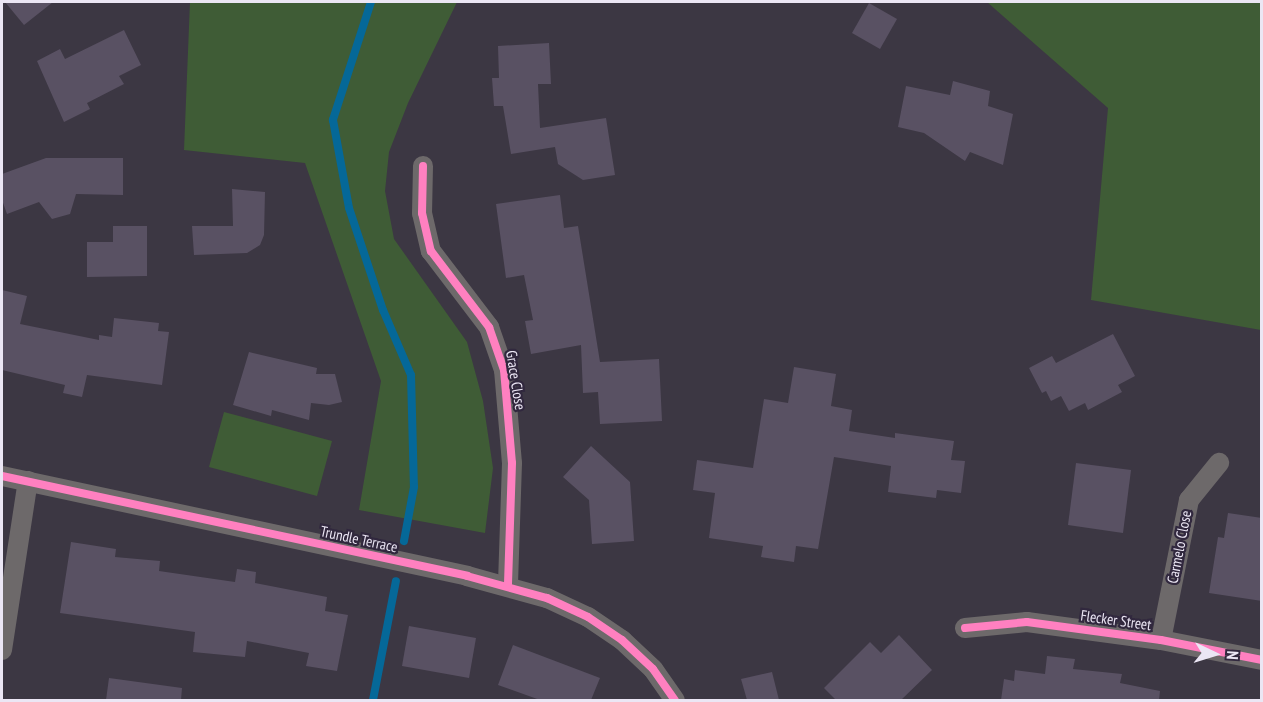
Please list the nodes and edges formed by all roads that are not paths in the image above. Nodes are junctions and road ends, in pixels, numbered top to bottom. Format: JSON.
{"nodes":[{"id":1,"x":423,"y":166,"type":"dead end"},
{"id":2,"x":1219,"y":463,"type":"dead end"},
{"id":3,"x":2,"y":476,"type":"edge"},
{"id":4,"x":28,"y":481,"type":"junction"},
{"id":5,"x":508,"y":585,"type":"junction"},
{"id":6,"x":965,"y":628,"type":"dead end"},
{"id":7,"x":1161,"y":640,"type":"junction"},
{"id":8,"x":2,"y":650,"type":"edge"},
{"id":9,"x":1262,"y":660,"type":"edge"},
{"id":10,"x":675,"y":700,"type":"edge"}],
"edges":[{"from":1,"to":5,"type":"street","name":"Grace Close"},
{"from":2,"to":7,"type":"street","name":"Carmelo Close"},
{"from":3,"to":4,"type":"street","name":"Trundle Terrace"},
{"from":4,"to":5,"type":"street","name":"Trundle Terrace"},
{"from":4,"to":8,"type":"street"},
{"from":5,"to":10,"type":"street","name":"Trundle Terrace"},
{"from":6,"to":7,"type":"street","name":"Flecker Street"},
{"from":7,"to":9,"type":"street","name":"Flecker Street"}]}
